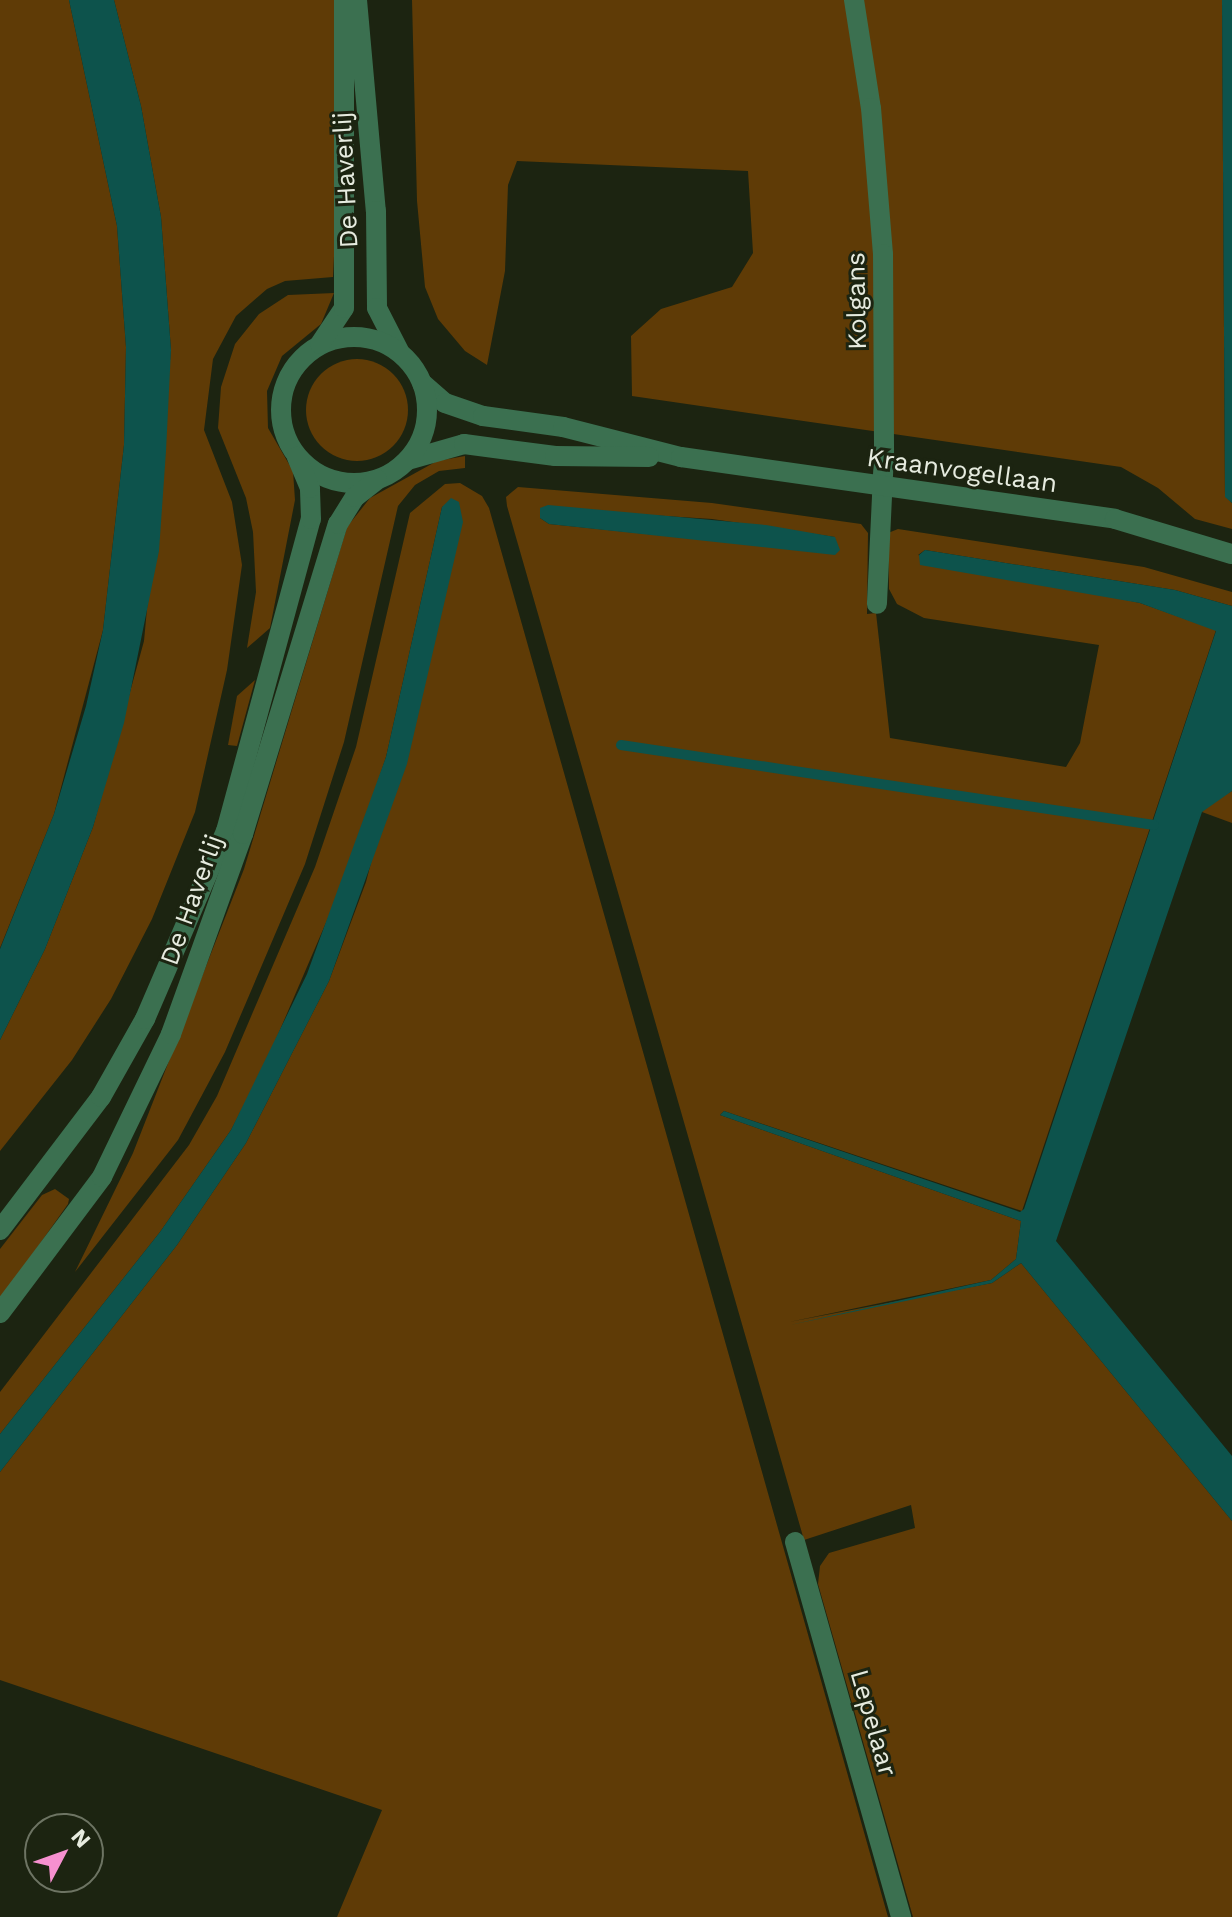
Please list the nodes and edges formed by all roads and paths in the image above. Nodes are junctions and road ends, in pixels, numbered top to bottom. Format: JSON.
{"nodes":[{"id":1,"x":344,"y":0,"type":"edge"},
{"id":2,"x":357,"y":0,"type":"edge"},
{"id":3,"x":854,"y":0,"type":"edge"},
{"id":4,"x":320,"y":344,"type":"junction"},
{"id":5,"x":399,"y":351,"type":"junction"},
{"id":6,"x":422,"y":383,"type":"junction"},
{"id":7,"x":297,"y":457,"type":"junction"},
{"id":8,"x":681,"y":457,"type":"junction"},
{"id":9,"x":408,"y":460,"type":"junction"},
{"id":10,"x":377,"y":480,"type":"junction"},
{"id":11,"x":882,"y":486,"type":"junction"},
{"id":12,"x":1232,"y":554,"type":"edge"},
{"id":13,"x":877,"y":604,"type":"dead end"},
{"id":14,"x":0,"y":1230,"type":"edge"},
{"id":15,"x":0,"y":1313,"type":"edge"},
{"id":16,"x":795,"y":1542,"type":"dead end"},
{"id":17,"x":901,"y":1917,"type":"edge"}],
"edges":[{"from":1,"to":4,"type":"street","name":"De Haverlij"},
{"from":2,"to":5,"type":"street","name":"De Haverlij"},
{"from":3,"to":11,"type":"street","name":"Kolgans"},
{"from":4,"to":5,"type":"street"},
{"from":4,"to":7,"type":"street"},
{"from":5,"to":6,"type":"street"},
{"from":6,"to":8,"type":"street","name":"Kraanvogellaan"},
{"from":6,"to":9,"type":"street"},
{"from":7,"to":10,"type":"street"},
{"from":7,"to":14,"type":"street","name":"De Haverlij"},
{"from":8,"to":9,"type":"street","name":"Kraanvogellaan"},
{"from":8,"to":11,"type":"street","name":"Kraanvogellaan"},
{"from":9,"to":10,"type":"street"},
{"from":10,"to":15,"type":"street","name":"De Haverlij"},
{"from":11,"to":12,"type":"street","name":"Kraanvogellaan"},
{"from":11,"to":13,"type":"street","name":"Kolgans"},
{"from":16,"to":17,"type":"street","name":"Lepelaar"}]}
